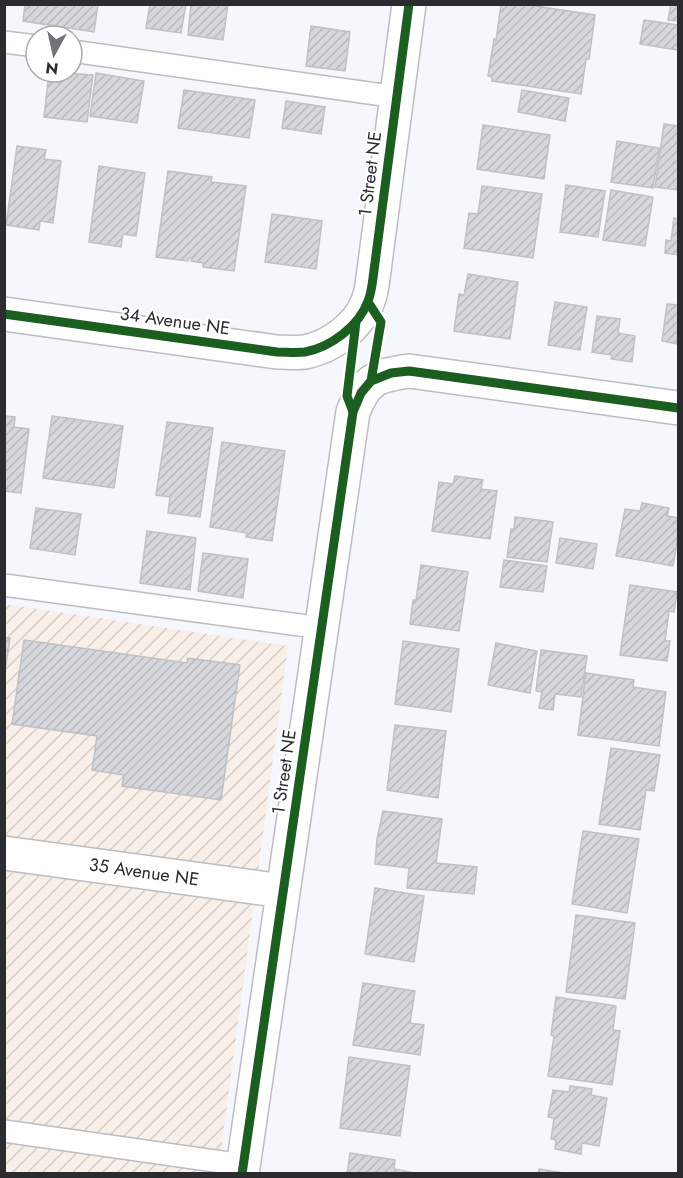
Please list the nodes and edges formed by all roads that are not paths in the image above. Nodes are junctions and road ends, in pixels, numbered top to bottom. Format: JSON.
{"nodes":[{"id":1,"x":409,"y":4,"type":"edge"},
{"id":2,"x":4,"y":42,"type":"edge"},
{"id":3,"x":24,"y":44,"type":"edge"},
{"id":4,"x":84,"y":53,"type":"edge"},
{"id":5,"x":397,"y":97,"type":"junction"},
{"id":6,"x":4,"y":314,"type":"edge"},
{"id":7,"x":339,"y":337,"type":"joint"},
{"id":8,"x":678,"y":408,"type":"edge"},
{"id":9,"x":4,"y":585,"type":"edge"},
{"id":10,"x":322,"y":628,"type":"junction"},
{"id":11,"x":4,"y":853,"type":"edge"},
{"id":12,"x":284,"y":891,"type":"junction"},
{"id":13,"x":4,"y":1131,"type":"edge"},
{"id":14,"x":243,"y":1169,"type":"edge"}],
"edges":[{"from":1,"to":5,"type":"street","name":"1 Street NE"},
{"from":2,"to":3,"type":"lane"},
{"from":4,"to":5,"type":"lane"},
{"from":5,"to":7,"type":"street","name":"1 Street NE"},
{"from":6,"to":7,"type":"street","name":"34 Avenue NE"},
{"from":8,"to":10,"type":"street","name":"1 Street NE"},
{"from":9,"to":10,"type":"lane"},
{"from":10,"to":12,"type":"street","name":"1 Street NE"},
{"from":11,"to":12,"type":"street","name":"35 Avenue NE"},
{"from":12,"to":14,"type":"street","name":"1 Street NE"},
{"from":13,"to":14,"type":"lane"}]}
